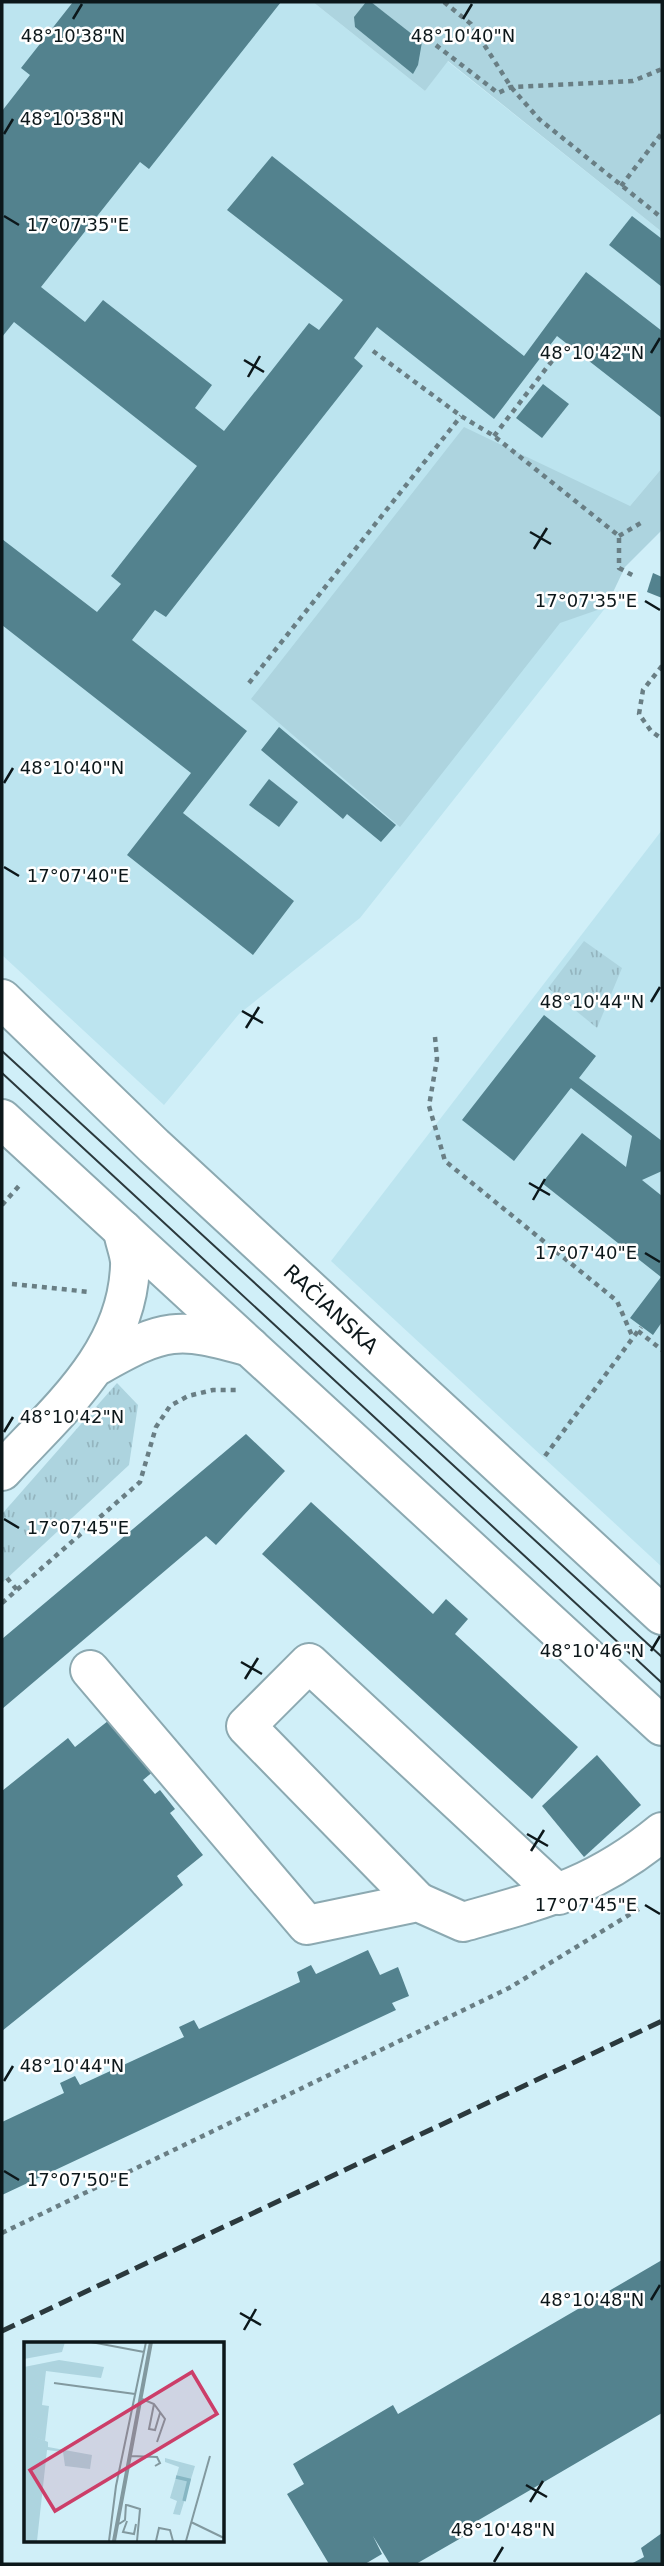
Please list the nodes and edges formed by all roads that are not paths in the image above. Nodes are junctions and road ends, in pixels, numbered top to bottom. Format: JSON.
{"nodes":[{"id":1,"x":2,"y":999,"type":"edge"},
{"id":2,"x":2,"y":1119,"type":"edge"},
{"id":3,"x":123,"y":1230,"type":"junction"},
{"id":4,"x":250,"y":1347,"type":"junction"},
{"id":5,"x":99,"y":1365,"type":"junction"},
{"id":6,"x":2,"y":1471,"type":"edge"},
{"id":7,"x":662,"y":1615,"type":"edge"},
{"id":8,"x":90,"y":1670,"type":"dead end"},
{"id":9,"x":662,"y":1726,"type":"edge"},
{"id":10,"x":662,"y":1832,"type":"edge"},
{"id":11,"x":559,"y":1895,"type":"junction"},
{"id":12,"x":418,"y":1902,"type":"junction"}],
"edges":[{"from":1,"to":7,"type":"main road","name":"RAČIANSKA"},
{"from":2,"to":3,"type":"main road"},
{"from":3,"to":4,"type":"main road"},
{"from":3,"to":5,"type":"main road"},
{"from":4,"to":5,"type":"main road"},
{"from":4,"to":9,"type":"main road"},
{"from":5,"to":6,"type":"main road"},
{"from":8,"to":12,"type":"main road"},
{"from":10,"to":11,"type":"main road"},
{"from":11,"to":12,"type":"main road"},
{"from":11,"to":12,"type":"main road"}]}
